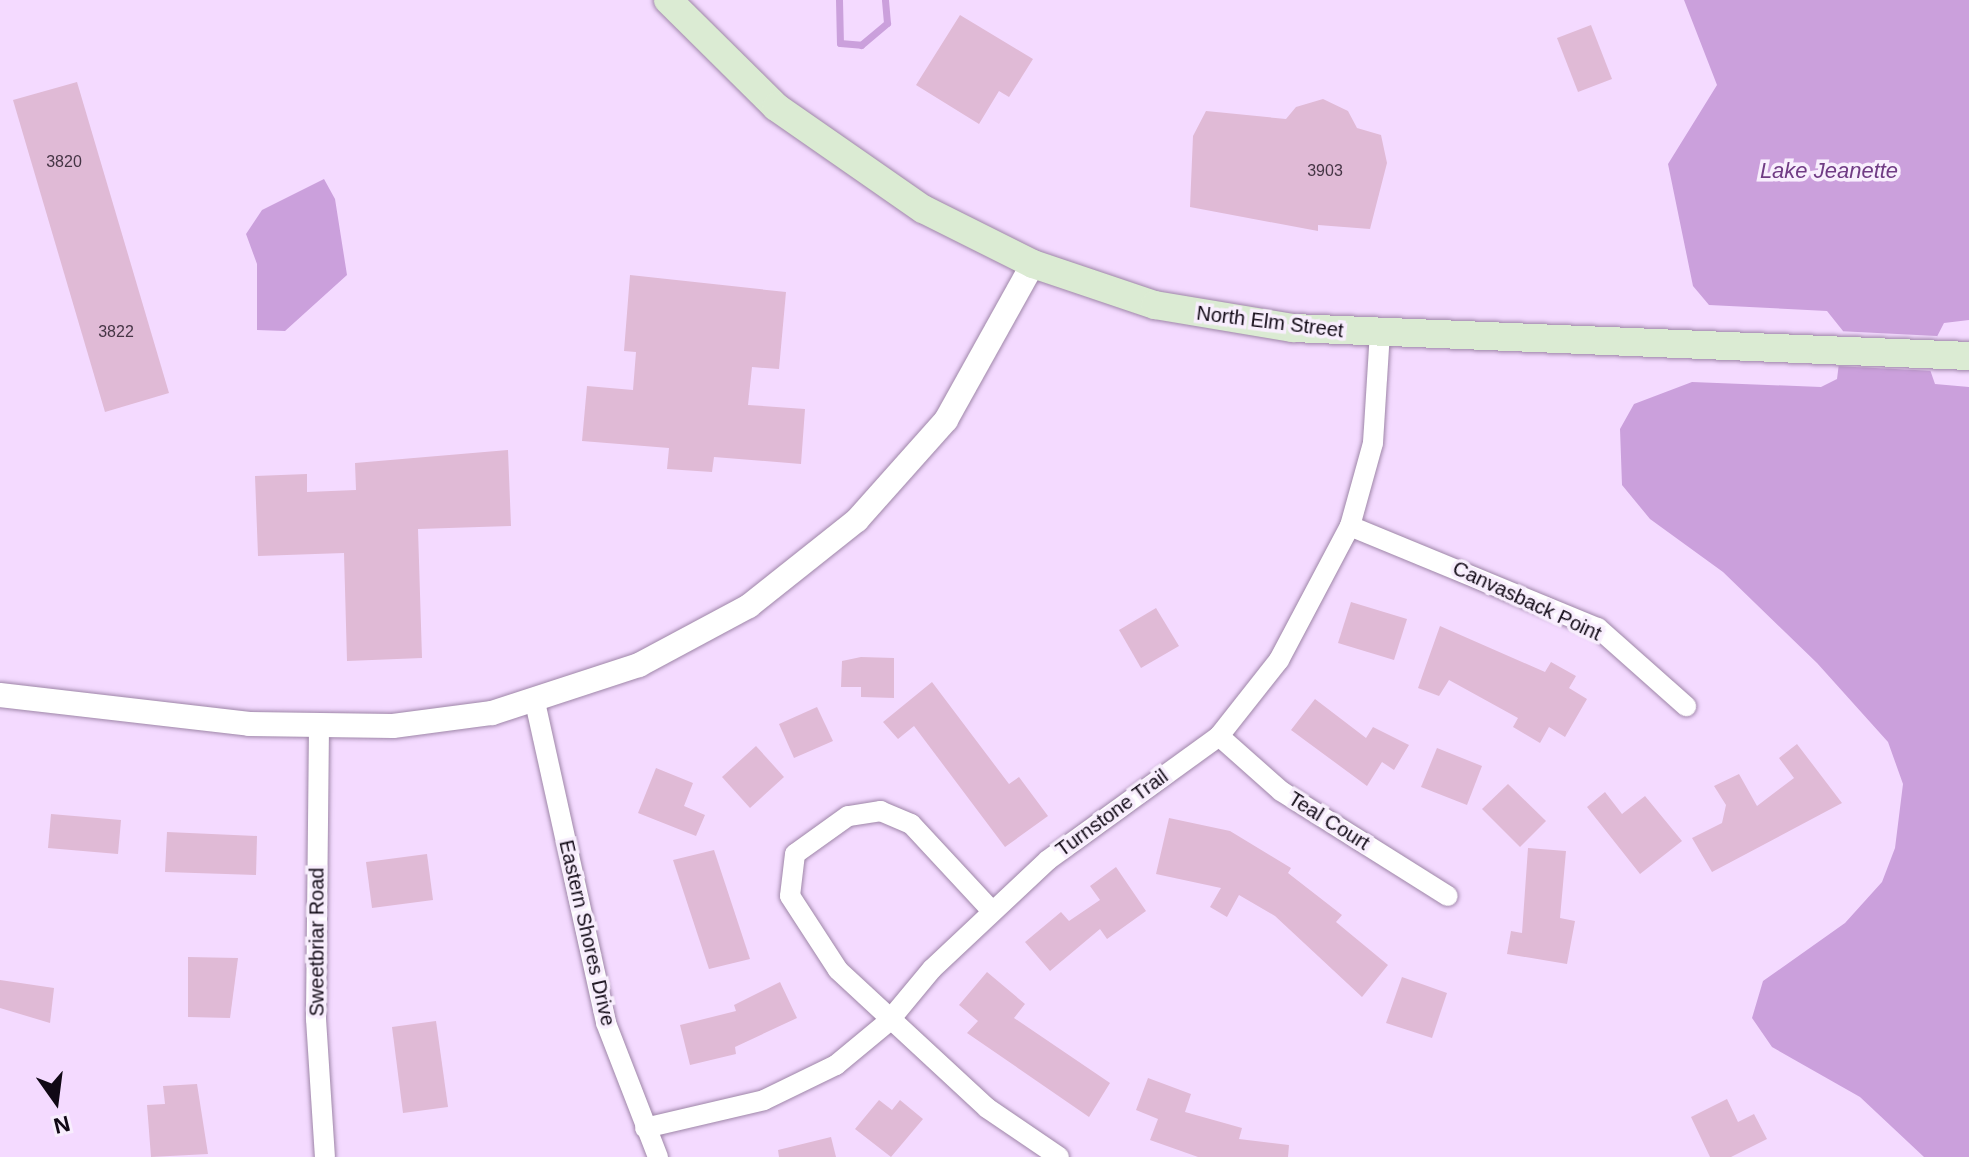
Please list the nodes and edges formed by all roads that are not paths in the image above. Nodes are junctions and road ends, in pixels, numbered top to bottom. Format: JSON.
{"nodes":[{"id":1,"x":668,"y":0,"type":"edge"},
{"id":2,"x":1033,"y":264,"type":"junction"},
{"id":3,"x":1380,"y":333,"type":"junction"},
{"id":4,"x":1960,"y":355,"type":"edge"},
{"id":5,"x":1350,"y":526,"type":"junction"},
{"id":6,"x":0,"y":695,"type":"edge"},
{"id":7,"x":535,"y":702,"type":"junction"},
{"id":8,"x":1686,"y":706,"type":"dead end"},
{"id":9,"x":319,"y":727,"type":"junction"},
{"id":10,"x":1219,"y":736,"type":"junction"},
{"id":11,"x":1448,"y":896,"type":"dead end"},
{"id":12,"x":991,"y":910,"type":"junction"},
{"id":13,"x":888,"y":1022,"type":"junction"},
{"id":14,"x":645,"y":1128,"type":"junction"},
{"id":15,"x":325,"y":1157,"type":"edge"},
{"id":16,"x":658,"y":1157,"type":"edge"},
{"id":17,"x":1059,"y":1157,"type":"edge"}],
"edges":[{"from":1,"to":2,"type":"main road","name":"North Elm Street"},
{"from":2,"to":3,"type":"main road","name":"North Elm Street"},
{"from":2,"to":7,"type":"street"},
{"from":3,"to":4,"type":"main road","name":"North Elm Street"},
{"from":3,"to":5,"type":"street","name":"Turnstone Trail"},
{"from":5,"to":8,"type":"street","name":"Canvasback Point"},
{"from":5,"to":10,"type":"street","name":"Turnstone Trail"},
{"from":6,"to":9,"type":"street"},
{"from":7,"to":9,"type":"street"},
{"from":7,"to":14,"type":"street","name":"Eastern Shores Drive"},
{"from":9,"to":15,"type":"street","name":"Sweetbriar Road"},
{"from":10,"to":11,"type":"street","name":"Teal Court"},
{"from":10,"to":12,"type":"street","name":"Turnstone Trail"},
{"from":12,"to":13,"type":"street","name":"Turnstone Trail"},
{"from":12,"to":13,"type":"street"},
{"from":13,"to":14,"type":"street","name":"Turnstone Trail"},
{"from":13,"to":17,"type":"street"},
{"from":14,"to":16,"type":"street","name":"Eastern Shores Drive"}]}
